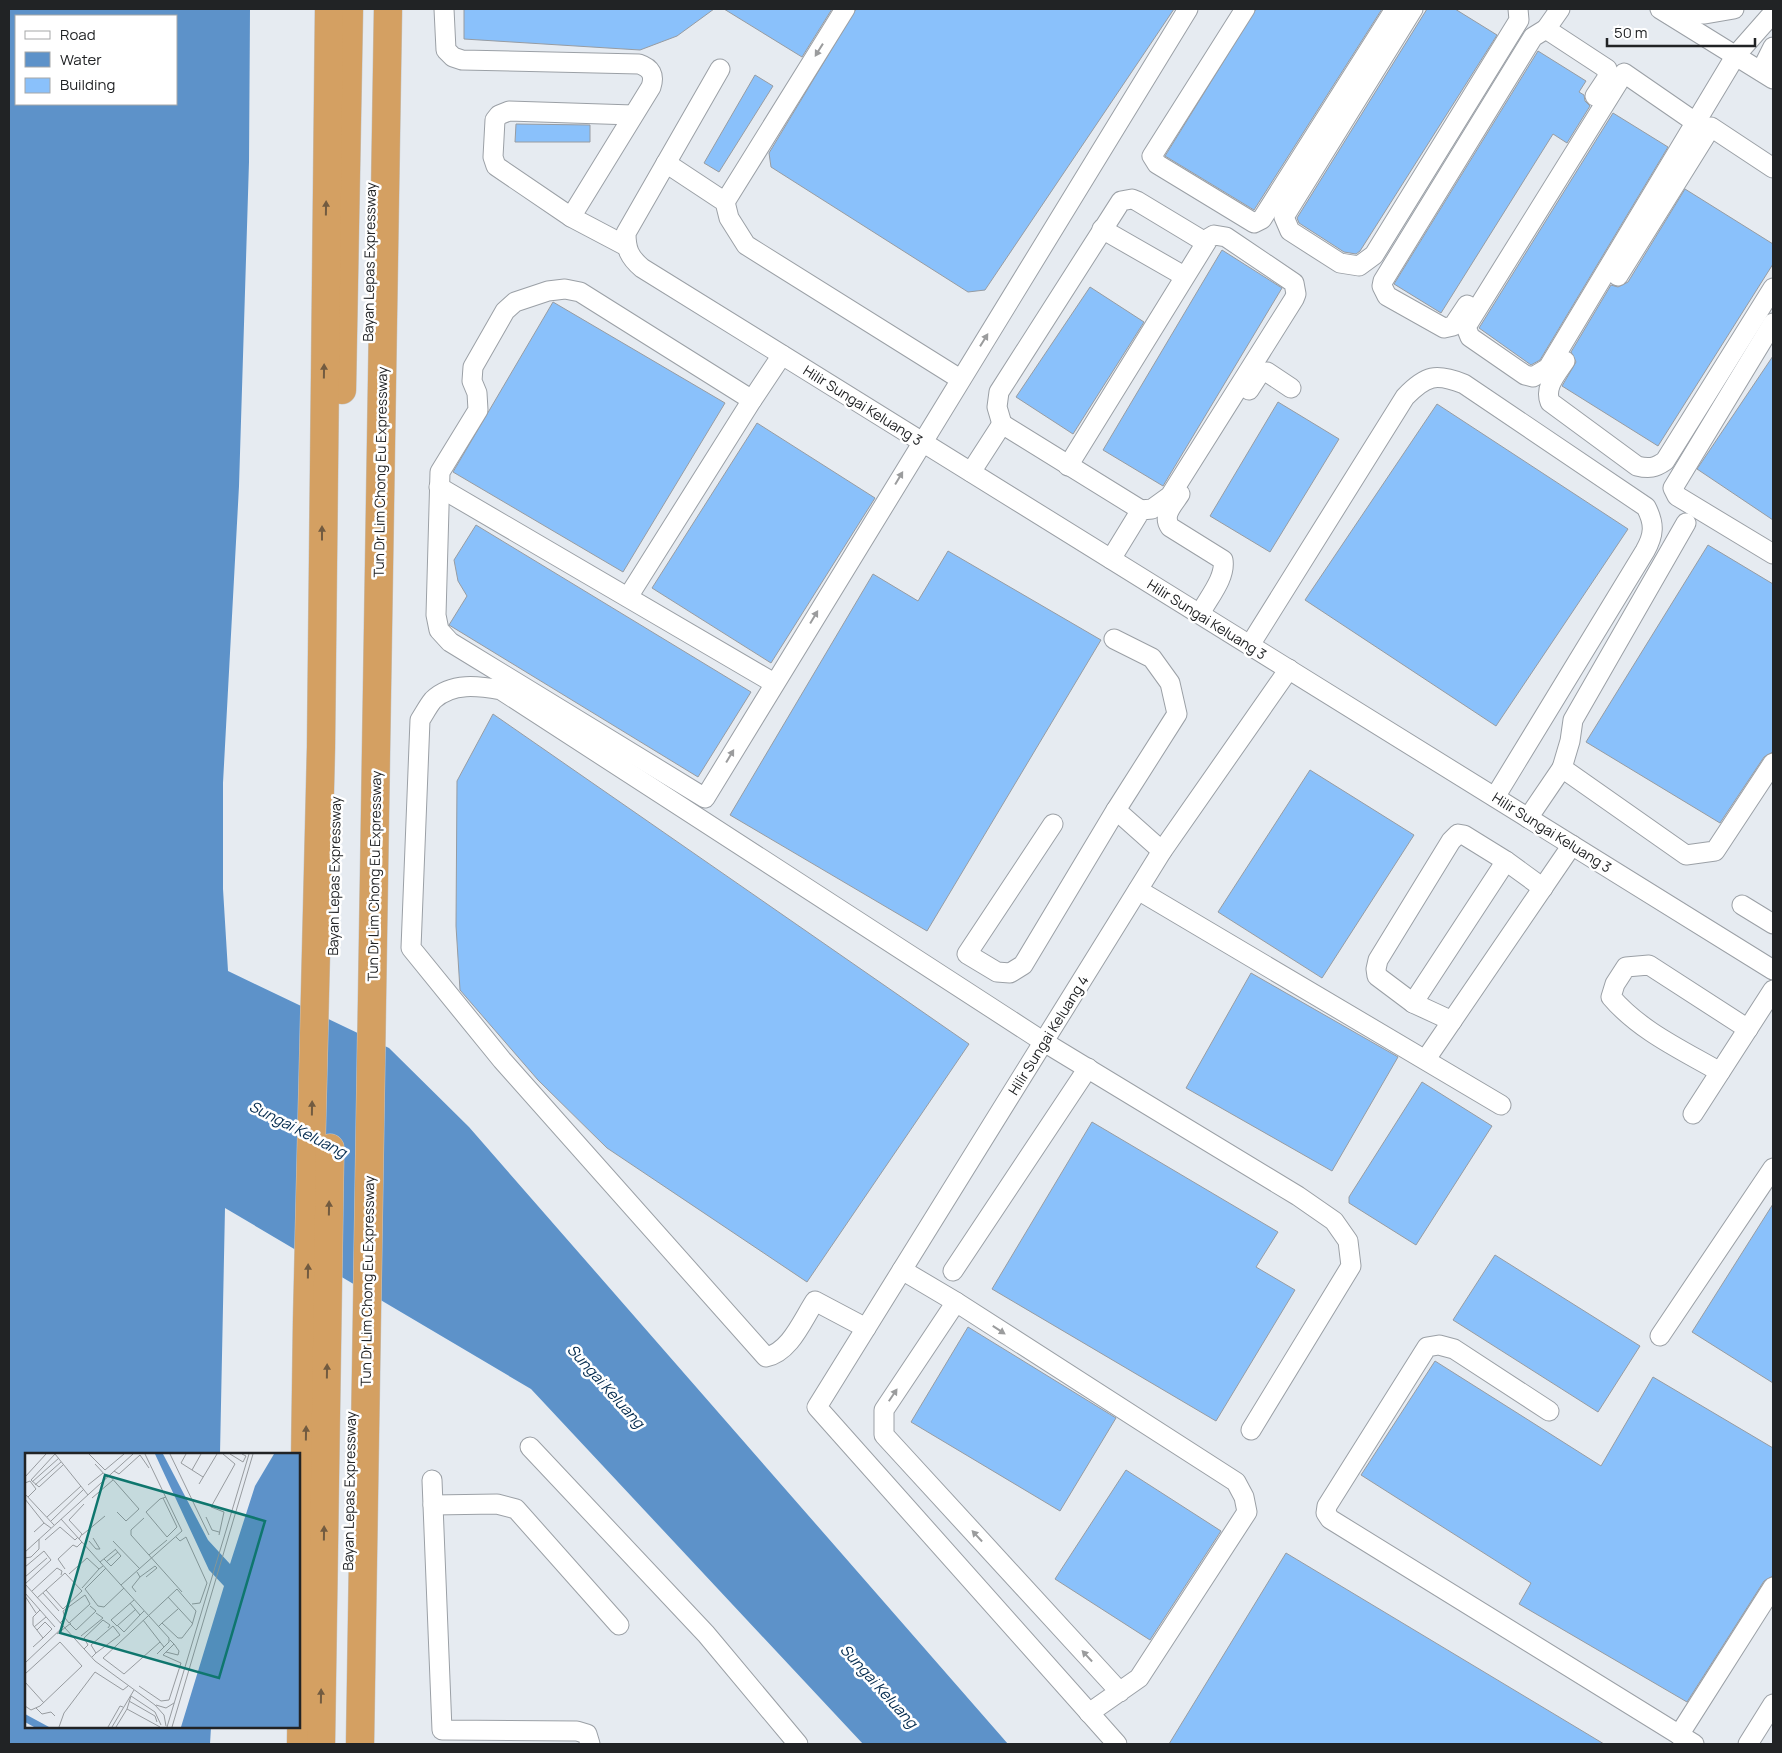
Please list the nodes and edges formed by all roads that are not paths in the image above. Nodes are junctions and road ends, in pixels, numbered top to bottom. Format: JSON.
{"nodes":[{"id":1,"x":329,"y":9,"type":"edge"},
{"id":2,"x":349,"y":9,"type":"edge"},
{"id":3,"x":374,"y":9,"type":"edge"},
{"id":4,"x":388,"y":9,"type":"edge"},
{"id":5,"x":444,"y":9,"type":"edge"},
{"id":6,"x":845,"y":9,"type":"edge"},
{"id":7,"x":1188,"y":9,"type":"edge"},
{"id":8,"x":1245,"y":9,"type":"edge"},
{"id":9,"x":1395,"y":9,"type":"edge"},
{"id":10,"x":1413,"y":9,"type":"edge"},
{"id":11,"x":1518,"y":9,"type":"edge"},
{"id":12,"x":1560,"y":9,"type":"edge"},
{"id":13,"x":1734,"y":9,"type":"edge"},
{"id":14,"x":1664,"y":11,"type":"edge"},
{"id":15,"x":1773,"y":13,"type":"edge"},
{"id":16,"x":1546,"y":28,"type":"junction"},
{"id":17,"x":1773,"y":47,"type":"edge"},
{"id":18,"x":1736,"y":55,"type":"junction"},
{"id":19,"x":720,"y":69,"type":"dead end"},
{"id":20,"x":1767,"y":75,"type":"edge"},
{"id":21,"x":632,"y":115,"type":"junction"},
{"id":22,"x":1695,"y":122,"type":"junction"},
{"id":23,"x":666,"y":163,"type":"junction"},
{"id":24,"x":1773,"y":167,"type":"edge"},
{"id":25,"x":725,"y":202,"type":"junction"},
{"id":26,"x":571,"y":217,"type":"junction"},
{"id":27,"x":1102,"y":229,"type":"junction"},
{"id":28,"x":1205,"y":242,"type":"junction"},
{"id":29,"x":626,"y":246,"type":"junction"},
{"id":30,"x":1184,"y":276,"type":"junction"},
{"id":31,"x":1773,"y":288,"type":"edge"},
{"id":32,"x":1773,"y":323,"type":"edge"},
{"id":33,"x":782,"y":355,"type":"junction"},
{"id":34,"x":960,"y":379,"type":"junction"},
{"id":35,"x":1291,"y":388,"type":"dead end"},
{"id":36,"x":752,"y":400,"type":"junction"},
{"id":37,"x":1002,"y":424,"type":"junction"},
{"id":38,"x":921,"y":442,"type":"junction"},
{"id":39,"x":1068,"y":466,"type":"junction"},
{"id":40,"x":971,"y":472,"type":"junction"},
{"id":41,"x":439,"y":487,"type":"junction"},
{"id":42,"x":1141,"y":510,"type":"junction"},
{"id":43,"x":1686,"y":524,"type":"dead end"},
{"id":44,"x":1773,"y":554,"type":"edge"},
{"id":45,"x":1111,"y":559,"type":"junction"},
{"id":46,"x":628,"y":597,"type":"junction"},
{"id":47,"x":1200,"y":614,"type":"junction"},
{"id":48,"x":1114,"y":639,"type":"dead end"},
{"id":49,"x":1250,"y":645,"type":"junction"},
{"id":50,"x":1289,"y":669,"type":"junction"},
{"id":51,"x":774,"y":683,"type":"junction"},
{"id":52,"x":1773,"y":763,"type":"edge"},
{"id":53,"x":1562,"y":768,"type":"junction"},
{"id":54,"x":1495,"y":797,"type":"junction"},
{"id":55,"x":1116,"y":810,"type":"junction"},
{"id":56,"x":1528,"y":818,"type":"junction"},
{"id":57,"x":1053,"y":824,"type":"dead end"},
{"id":58,"x":1572,"y":845,"type":"junction"},
{"id":59,"x":1162,"y":851,"type":"junction"},
{"id":60,"x":1506,"y":861,"type":"junction"},
{"id":61,"x":1543,"y":888,"type":"junction"},
{"id":62,"x":1138,"y":890,"type":"junction"},
{"id":63,"x":1742,"y":905,"type":"dead end"},
{"id":64,"x":1773,"y":924,"type":"edge"},
{"id":65,"x":1773,"y":970,"type":"edge"},
{"id":66,"x":1773,"y":990,"type":"edge"},
{"id":67,"x":1414,"y":1003,"type":"junction"},
{"id":68,"x":1452,"y":1021,"type":"junction"},
{"id":69,"x":1748,"y":1029,"type":"junction"},
{"id":70,"x":1044,"y":1042,"type":"junction"},
{"id":71,"x":1426,"y":1059,"type":"junction"},
{"id":72,"x":1088,"y":1068,"type":"junction"},
{"id":73,"x":1720,"y":1072,"type":"junction"},
{"id":74,"x":1501,"y":1105,"type":"dead end"},
{"id":75,"x":1693,"y":1114,"type":"dead end"},
{"id":76,"x":1773,"y":1168,"type":"edge"},
{"id":77,"x":902,"y":1270,"type":"junction"},
{"id":78,"x":953,"y":1272,"type":"dead end"},
{"id":79,"x":956,"y":1302,"type":"junction"},
{"id":80,"x":866,"y":1328,"type":"junction"},
{"id":81,"x":1660,"y":1336,"type":"dead end"},
{"id":82,"x":1549,"y":1411,"type":"dead end"},
{"id":83,"x":1251,"y":1430,"type":"dead end"},
{"id":84,"x":530,"y":1447,"type":"dead end"},
{"id":85,"x":432,"y":1480,"type":"dead end"},
{"id":86,"x":433,"y":1505,"type":"junction"},
{"id":87,"x":1773,"y":1587,"type":"edge"},
{"id":88,"x":619,"y":1625,"type":"dead end"},
{"id":89,"x":1120,"y":1692,"type":"junction"},
{"id":90,"x":1773,"y":1704,"type":"edge"},
{"id":91,"x":1090,"y":1712,"type":"junction"},
{"id":92,"x":1687,"y":1740,"type":"edge"},
{"id":93,"x":1755,"y":1742,"type":"edge"},
{"id":94,"x":302,"y":1744,"type":"edge"},
{"id":95,"x":321,"y":1744,"type":"edge"},
{"id":96,"x":346,"y":1744,"type":"edge"},
{"id":97,"x":360,"y":1744,"type":"edge"},
{"id":98,"x":590,"y":1744,"type":"edge"},
{"id":99,"x":798,"y":1744,"type":"edge"},
{"id":100,"x":1117,"y":1744,"type":"edge"}],
"edges":[{"from":94,"to":1,"type":"highway","one_way":true},
{"from":95,"to":2,"type":"highway","name":"Bayan Lepas Expressway","one_way":true},
{"from":3,"to":96,"type":"highway","name":"Bayan Lepas Expressway"},
{"from":4,"to":97,"type":"highway","name":"Tun Dr Lim Chong Eu Expressway"},
{"from":5,"to":21,"type":"street"},
{"from":6,"to":25,"type":"street","one_way":true},
{"from":34,"to":7,"type":"street","one_way":true},
{"from":8,"to":9,"type":"street"},
{"from":10,"to":11,"type":"street"},
{"from":12,"to":16,"type":"street"},
{"from":13,"to":14,"type":"street"},
{"from":14,"to":18,"type":"street"},
{"from":15,"to":18,"type":"street"},
{"from":16,"to":16,"type":"street"},
{"from":17,"to":20,"type":"street"},
{"from":18,"to":20,"type":"street"},
{"from":18,"to":22,"type":"street"},
{"from":19,"to":23,"type":"street"},
{"from":21,"to":26,"type":"street"},
{"from":21,"to":26,"type":"street"},
{"from":22,"to":22,"type":"street"},
{"from":23,"to":25,"type":"street"},
{"from":23,"to":29,"type":"street"},
{"from":24,"to":31,"type":"street"},
{"from":25,"to":34,"type":"street"},
{"from":26,"to":29,"type":"street"},
{"from":27,"to":28,"type":"street"},
{"from":27,"to":30,"type":"street"},
{"from":27,"to":37,"type":"street"},
{"from":28,"to":30,"type":"street"},
{"from":28,"to":42,"type":"street"},
{"from":29,"to":33,"type":"street","name":"Hilir Sungai Keluang 3"},
{"from":30,"to":39,"type":"street"},
{"from":32,"to":44,"type":"street"},
{"from":33,"to":36,"type":"street"},
{"from":33,"to":38,"type":"street","name":"Hilir Sungai Keluang 3"},
{"from":34,"to":38,"type":"street"},
{"from":35,"to":47,"type":"street"},
{"from":36,"to":41,"type":"street"},
{"from":36,"to":46,"type":"street"},
{"from":37,"to":39,"type":"street"},
{"from":37,"to":40,"type":"street"},
{"from":38,"to":40,"type":"street","name":"Hilir Sungai Keluang 3"},
{"from":51,"to":38,"type":"street","one_way":true},
{"from":39,"to":42,"type":"street"},
{"from":40,"to":45,"type":"street","name":"Hilir Sungai Keluang 3"},
{"from":41,"to":46,"type":"street"},
{"from":41,"to":51,"type":"street","one_way":true},
{"from":42,"to":45,"type":"street"},
{"from":43,"to":53,"type":"street"},
{"from":45,"to":47,"type":"street","name":"Hilir Sungai Keluang 3"},
{"from":46,"to":51,"type":"street"},
{"from":47,"to":49,"type":"street","name":"Hilir Sungai Keluang 3"},
{"from":48,"to":55,"type":"street"},
{"from":49,"to":50,"type":"street","name":"Hilir Sungai Keluang 3"},
{"from":49,"to":54,"type":"street"},
{"from":50,"to":54,"type":"street","name":"Hilir Sungai Keluang 3"},
{"from":50,"to":59,"type":"street","name":"Hilir Sungai Keluang 4"},
{"from":52,"to":53,"type":"street"},
{"from":53,"to":56,"type":"street"},
{"from":54,"to":56,"type":"street","name":"Hilir Sungai Keluang 3"},
{"from":55,"to":57,"type":"street"},
{"from":55,"to":59,"type":"street"},
{"from":56,"to":58,"type":"street","name":"Hilir Sungai Keluang 3"},
{"from":58,"to":61,"type":"street"},
{"from":58,"to":65,"type":"street","name":"Hilir Sungai Keluang 3"},
{"from":59,"to":62,"type":"street","name":"Hilir Sungai Keluang 4"},
{"from":60,"to":61,"type":"street"},
{"from":60,"to":67,"type":"street"},
{"from":60,"to":67,"type":"street"},
{"from":61,"to":68,"type":"street"},
{"from":62,"to":70,"type":"street","name":"Hilir Sungai Keluang 4"},
{"from":62,"to":71,"type":"street"},
{"from":63,"to":64,"type":"street"},
{"from":66,"to":69,"type":"street"},
{"from":67,"to":68,"type":"street"},
{"from":68,"to":71,"type":"street"},
{"from":69,"to":73,"type":"street"},
{"from":69,"to":73,"type":"street"},
{"from":70,"to":72,"type":"street"},
{"from":70,"to":77,"type":"street","name":"Hilir Sungai Keluang 4"},
{"from":70,"to":80,"type":"street"},
{"from":71,"to":74,"type":"street"},
{"from":72,"to":78,"type":"street"},
{"from":72,"to":83,"type":"street"},
{"from":73,"to":75,"type":"street"},
{"from":76,"to":81,"type":"street"},
{"from":77,"to":79,"type":"street"},
{"from":77,"to":80,"type":"street","name":"Hilir Sungai Keluang 4"},
{"from":89,"to":79,"type":"street","one_way":true},
{"from":79,"to":89,"type":"street","one_way":true},
{"from":80,"to":91,"type":"street","name":"Hilir Sungai Keluang 4"},
{"from":82,"to":92,"type":"street"},
{"from":84,"to":99,"type":"street"},
{"from":85,"to":86,"type":"street"},
{"from":86,"to":88,"type":"street"},
{"from":86,"to":98,"type":"street"},
{"from":87,"to":92,"type":"street"},
{"from":89,"to":91,"type":"street"},
{"from":90,"to":93,"type":"street"},
{"from":91,"to":100,"type":"street"}]}
